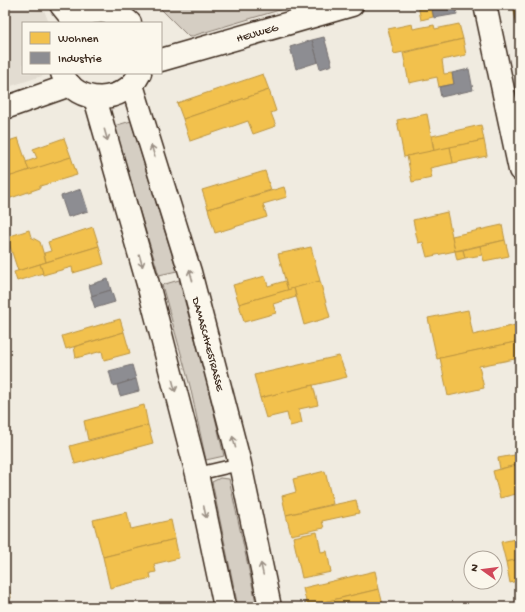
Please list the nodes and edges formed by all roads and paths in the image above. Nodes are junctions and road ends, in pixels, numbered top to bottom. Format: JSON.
{"nodes":[{"id":1,"x":352,"y":5,"type":"edge"},
{"id":2,"x":485,"y":5,"type":"edge"},
{"id":3,"x":69,"y":16,"type":"edge"},
{"id":4,"x":128,"y":22,"type":"edge"},
{"id":5,"x":162,"y":60,"type":"edge"},
{"id":6,"x":66,"y":79,"type":"edge"},
{"id":7,"x":136,"y":79,"type":"edge"},
{"id":8,"x":95,"y":98,"type":"junction"},
{"id":9,"x":5,"y":108,"type":"edge"},
{"id":10,"x":520,"y":170,"type":"edge"},
{"id":11,"x":240,"y":464,"type":"junction"},
{"id":12,"x":197,"y":474,"type":"junction"},
{"id":13,"x":225,"y":607,"type":"edge"},
{"id":14,"x":270,"y":607,"type":"edge"}],
"edges":[{"from":1,"to":5,"type":"street","name":"HEUWEG"},
{"from":2,"to":10,"type":"street"},
{"from":3,"to":4,"type":"street"},
{"from":6,"to":8,"type":"street"},
{"from":6,"to":9,"type":"street"},
{"from":7,"to":8,"type":"street"},
{"from":11,"to":7,"type":"street","name":"DAMASCHKESTRASSE","one_way":true},
{"from":8,"to":12,"type":"street","one_way":true},
{"from":11,"to":12,"type":"lane"},
{"from":14,"to":11,"type":"street","name":"DAMASCHKESTRASSE","one_way":true},
{"from":12,"to":13,"type":"street","one_way":true}]}
